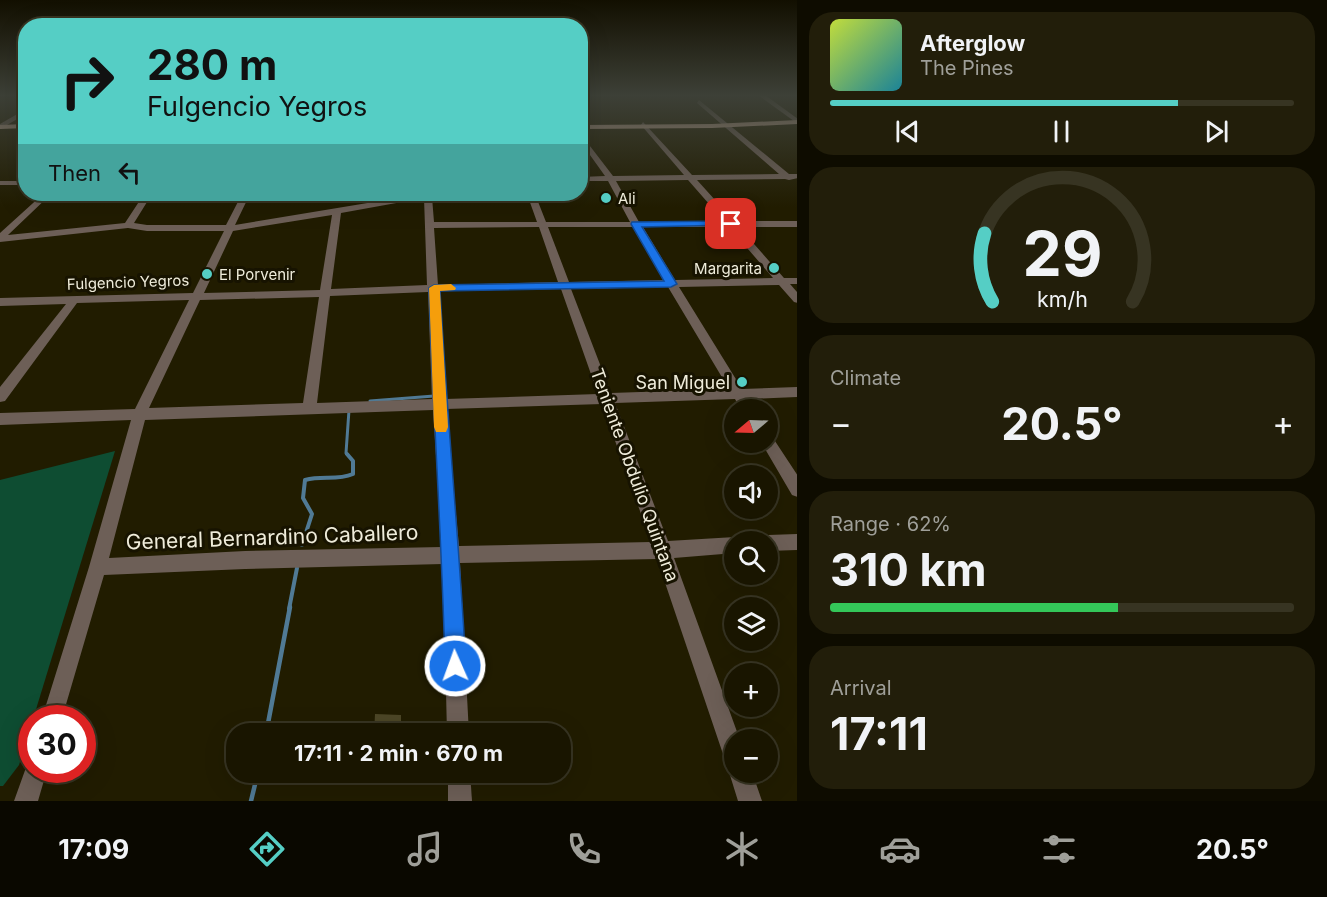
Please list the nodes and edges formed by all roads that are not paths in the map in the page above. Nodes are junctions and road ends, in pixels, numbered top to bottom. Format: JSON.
{"nodes":[{"id":1,"x":651,"y":132,"type":"edge"},
{"id":2,"x":732,"y":132,"type":"edge"},
{"id":3,"x":588,"y":146,"type":"edge"},
{"id":4,"x":691,"y":176,"type":"junction"},
{"id":5,"x":787,"y":176,"type":"junction"},
{"id":6,"x":797,"y":176,"type":"edge"},
{"id":7,"x":610,"y":177,"type":"junction"},
{"id":8,"x":588,"y":178,"type":"edge"},
{"id":9,"x":0,"y":182,"type":"edge"},
{"id":10,"x":18,"y":182,"type":"edge"},
{"id":11,"x":797,"y":184,"type":"edge"},
{"id":12,"x":40,"y":201,"type":"edge"},
{"id":13,"x":143,"y":201,"type":"edge"},
{"id":14,"x":243,"y":201,"type":"edge"},
{"id":15,"x":392,"y":201,"type":"edge"},
{"id":16,"x":431,"y":201,"type":"edge"},
{"id":17,"x":534,"y":201,"type":"edge"},
{"id":18,"x":337,"y":211,"type":"junction"},
{"id":19,"x":543,"y":224,"type":"junction"},
{"id":20,"x":636,"y":224,"type":"junction"},
{"id":21,"x":731,"y":224,"type":"junction"},
{"id":22,"x":797,"y":224,"type":"edge"},
{"id":23,"x":128,"y":225,"type":"junction"},
{"id":24,"x":430,"y":225,"type":"junction"},
{"id":25,"x":229,"y":229,"type":"junction"},
{"id":26,"x":0,"y":239,"type":"edge"},
{"id":27,"x":797,"y":280,"type":"edge"},
{"id":28,"x":782,"y":281,"type":"junction"},
{"id":29,"x":671,"y":284,"type":"junction"},
{"id":30,"x":566,"y":286,"type":"junction"},
{"id":31,"x":434,"y":288,"type":"junction"},
{"id":32,"x":326,"y":293,"type":"junction"},
{"id":33,"x":196,"y":295,"type":"junction"},
{"id":34,"x":75,"y":299,"type":"junction"},
{"id":35,"x":797,"y":299,"type":"edge"},
{"id":36,"x":0,"y":302,"type":"edge"},
{"id":37,"x":797,"y":392,"type":"edge"},
{"id":38,"x":739,"y":394,"type":"junction"},
{"id":39,"x":0,"y":397,"type":"edge"},
{"id":40,"x":606,"y":397,"type":"junction"},
{"id":41,"x":742,"y":399,"type":"edge"},
{"id":42,"x":439,"y":403,"type":"junction"},
{"id":43,"x":309,"y":408,"type":"junction"},
{"id":44,"x":139,"y":415,"type":"junction"},
{"id":45,"x":0,"y":419,"type":"edge"},
{"id":46,"x":775,"y":453,"type":"edge"},
{"id":47,"x":797,"y":488,"type":"edge"},
{"id":48,"x":797,"y":542,"type":"edge"},
{"id":49,"x":778,"y":543,"type":"edge"},
{"id":50,"x":724,"y":546,"type":"edge"},
{"id":51,"x":663,"y":550,"type":"junction"},
{"id":52,"x":451,"y":553,"type":"junction"},
{"id":53,"x":98,"y":567,"type":"junction"},
{"id":54,"x":56,"y":705,"type":"edge"},
{"id":55,"x":458,"y":723,"type":"edge"},
{"id":56,"x":725,"y":729,"type":"edge"},
{"id":57,"x":32,"y":783,"type":"edge"},
{"id":58,"x":459,"y":783,"type":"edge"},
{"id":59,"x":744,"y":783,"type":"edge"},
{"id":60,"x":26,"y":801,"type":"edge"},
{"id":61,"x":460,"y":801,"type":"edge"},
{"id":62,"x":750,"y":801,"type":"edge"}],
"edges":[{"from":1,"to":4,"type":"street"},
{"from":2,"to":5,"type":"street"},
{"from":3,"to":7,"type":"street"},
{"from":4,"to":5,"type":"street"},
{"from":4,"to":7,"type":"street"},
{"from":4,"to":21,"type":"street"},
{"from":5,"to":6,"type":"street"},
{"from":5,"to":11,"type":"street"},
{"from":7,"to":8,"type":"street"},
{"from":7,"to":20,"type":"street"},
{"from":9,"to":10,"type":"street"},
{"from":12,"to":26,"type":"street"},
{"from":13,"to":23,"type":"street"},
{"from":14,"to":25,"type":"street"},
{"from":15,"to":18,"type":"street"},
{"from":16,"to":24,"type":"street"},
{"from":17,"to":19,"type":"street","name":"Teniente Obdulio Quintana"},
{"from":18,"to":25,"type":"street"},
{"from":18,"to":32,"type":"street"},
{"from":19,"to":20,"type":"street"},
{"from":19,"to":24,"type":"street"},
{"from":19,"to":30,"type":"street","name":"Teniente Obdulio Quintana"},
{"from":20,"to":21,"type":"street"},
{"from":20,"to":29,"type":"street"},
{"from":21,"to":22,"type":"street"},
{"from":21,"to":28,"type":"street"},
{"from":23,"to":25,"type":"street"},
{"from":23,"to":26,"type":"street"},
{"from":24,"to":31,"type":"street"},
{"from":25,"to":33,"type":"street"},
{"from":27,"to":28,"type":"street","name":"Fulgencio Yegros"},
{"from":28,"to":29,"type":"street","name":"Fulgencio Yegros"},
{"from":28,"to":35,"type":"street"},
{"from":29,"to":30,"type":"street","name":"Fulgencio Yegros"},
{"from":29,"to":38,"type":"street"},
{"from":30,"to":31,"type":"street","name":"Fulgencio Yegros"},
{"from":30,"to":40,"type":"street","name":"Teniente Obdulio Quintana"},
{"from":31,"to":32,"type":"street","name":"Fulgencio Yegros"},
{"from":31,"to":42,"type":"street"},
{"from":32,"to":33,"type":"street","name":"Fulgencio Yegros"},
{"from":32,"to":43,"type":"street"},
{"from":33,"to":34,"type":"street","name":"Fulgencio Yegros"},
{"from":33,"to":44,"type":"street"},
{"from":34,"to":36,"type":"street","name":"Fulgencio Yegros"},
{"from":34,"to":39,"type":"street"},
{"from":37,"to":38,"type":"street"},
{"from":38,"to":40,"type":"street"},
{"from":38,"to":41,"type":"street"},
{"from":40,"to":42,"type":"street"},
{"from":40,"to":51,"type":"street","name":"Teniente Obdulio Quintana"},
{"from":42,"to":43,"type":"street"},
{"from":42,"to":52,"type":"street"},
{"from":43,"to":44,"type":"street"},
{"from":44,"to":45,"type":"street"},
{"from":44,"to":53,"type":"street"},
{"from":46,"to":47,"type":"street"},
{"from":48,"to":49,"type":"street"},
{"from":50,"to":51,"type":"street","name":"General Bernardino Caballero"},
{"from":51,"to":52,"type":"street","name":"General Bernardino Caballero"},
{"from":51,"to":56,"type":"street","name":"Teniente Obdulio Quintana"},
{"from":52,"to":53,"type":"street","name":"General Bernardino Caballero"},
{"from":52,"to":55,"type":"street"},
{"from":53,"to":54,"type":"street"},
{"from":57,"to":60,"type":"street"},
{"from":58,"to":61,"type":"street"},
{"from":59,"to":62,"type":"street"}]}
